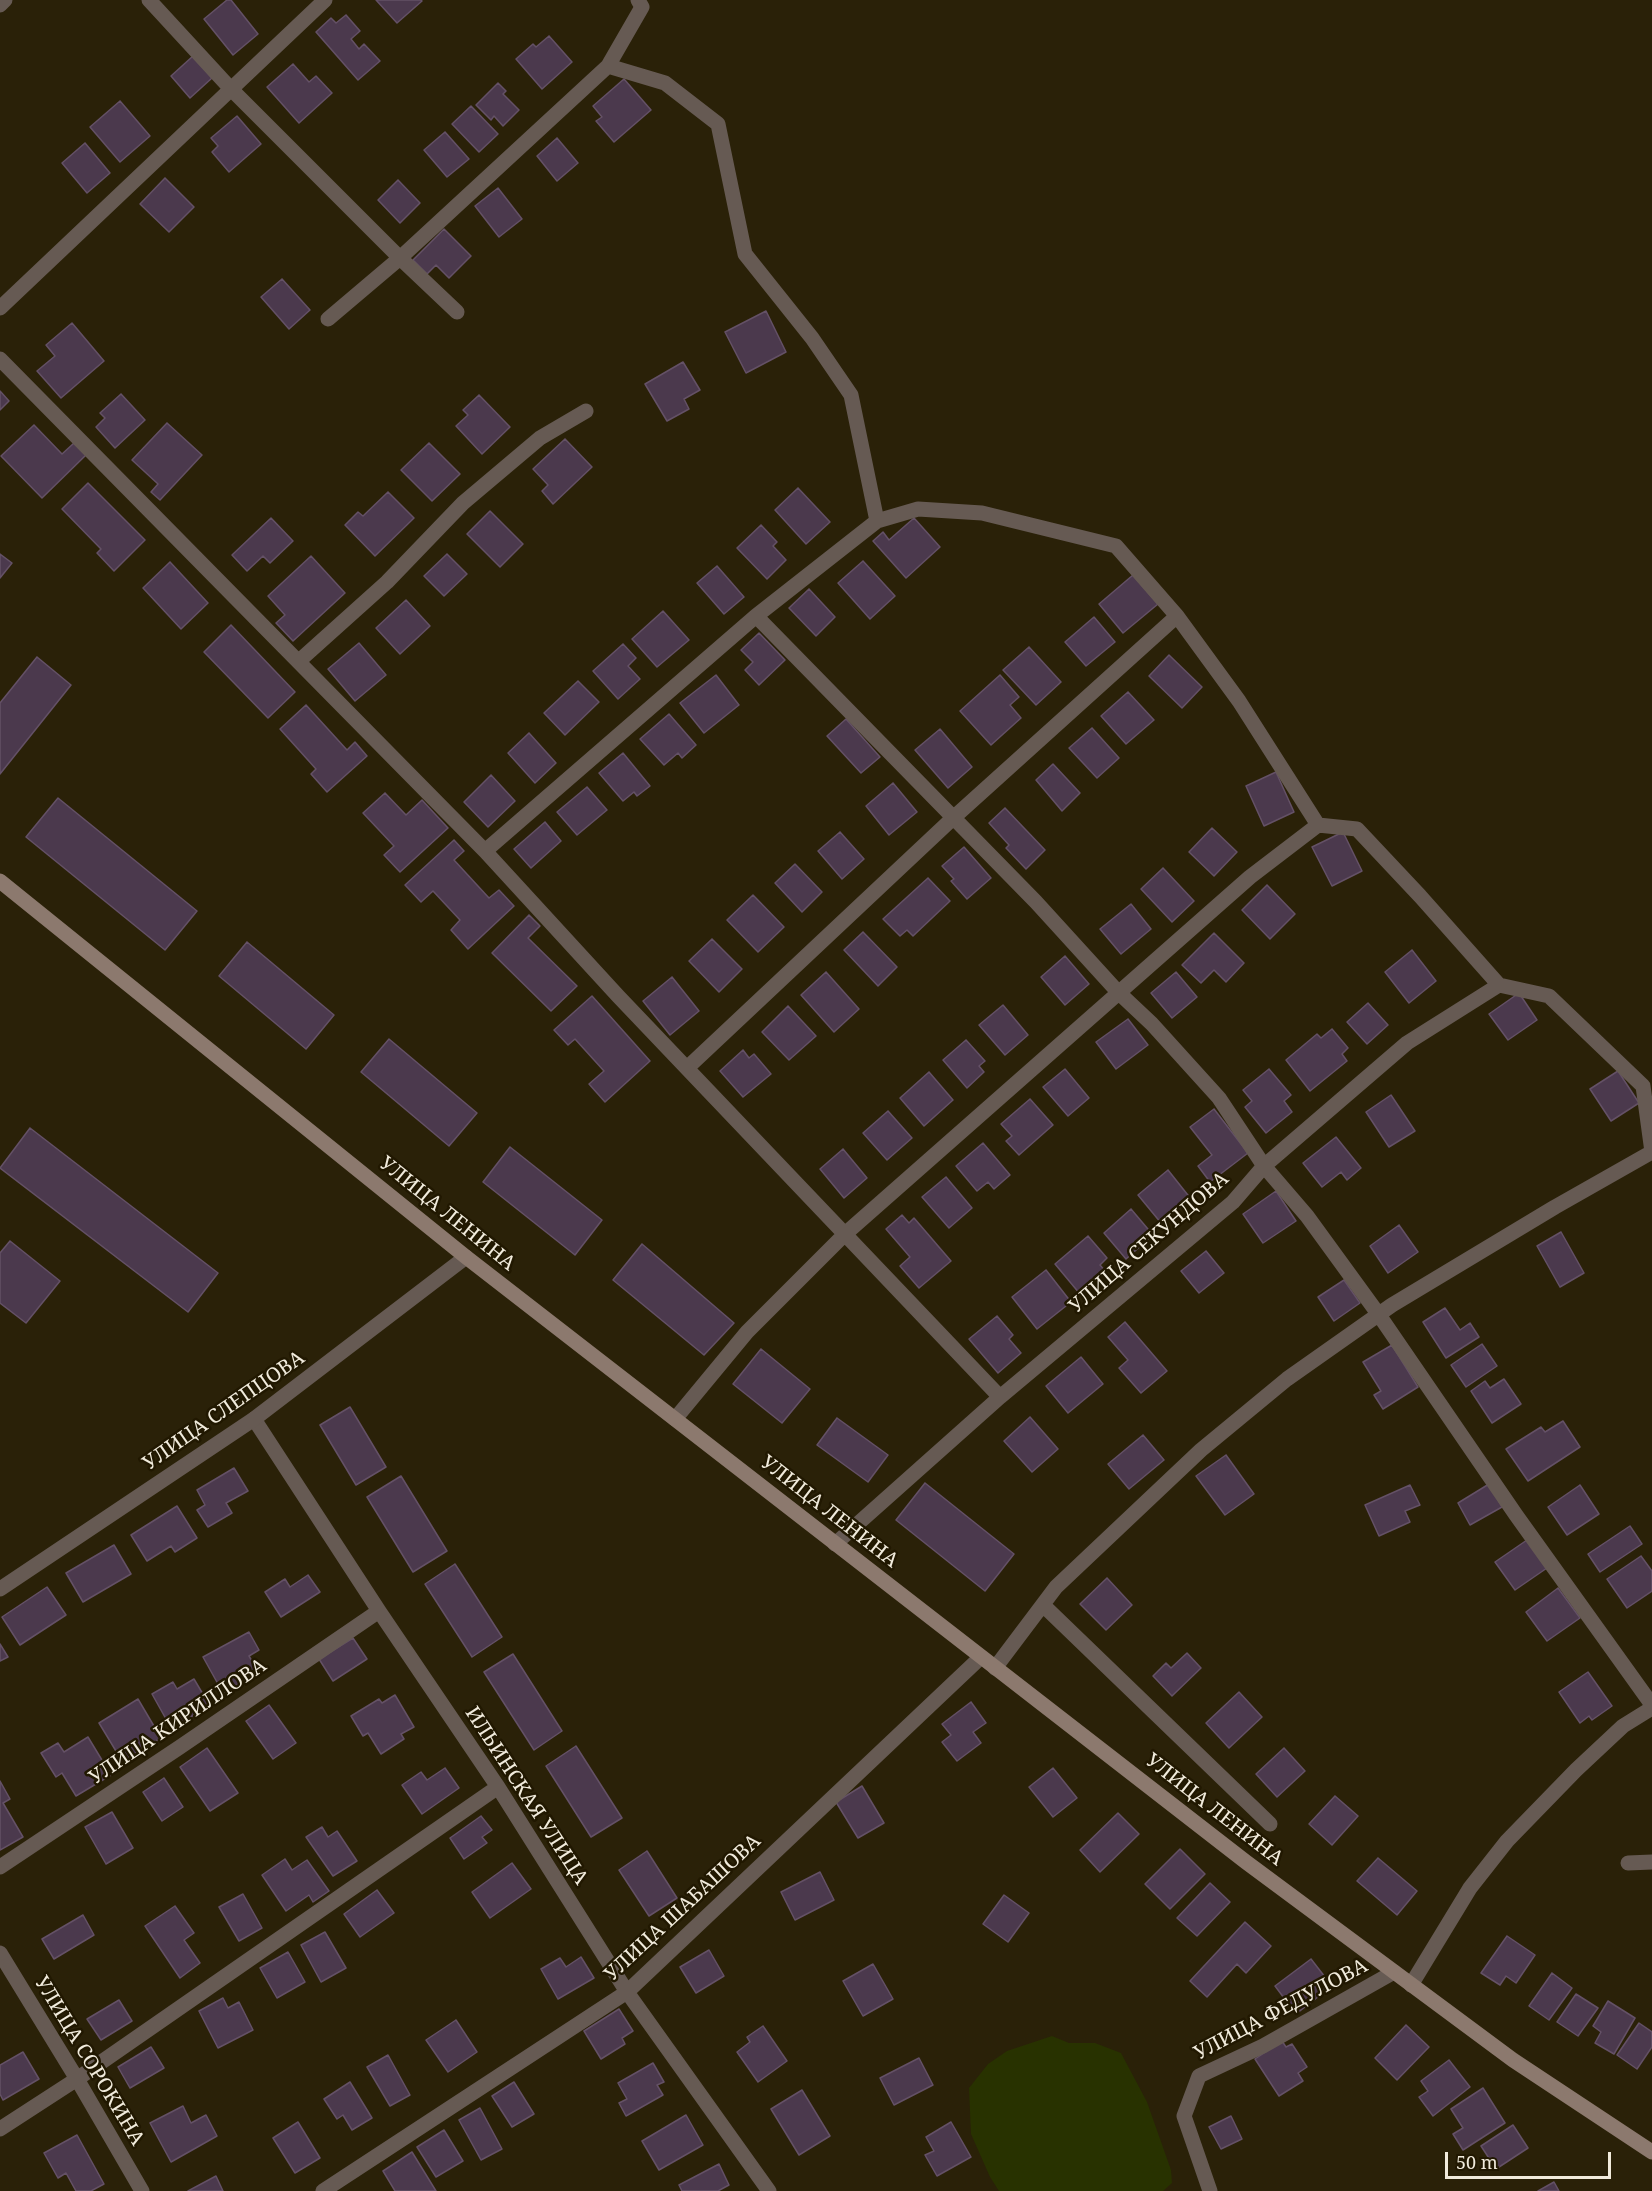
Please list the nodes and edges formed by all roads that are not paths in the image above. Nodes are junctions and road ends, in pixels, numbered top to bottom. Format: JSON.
{"nodes":[{"id":1,"x":5,"y":0,"type":"edge"},
{"id":2,"x":149,"y":0,"type":"edge"},
{"id":3,"x":325,"y":0,"type":"edge"},
{"id":4,"x":638,"y":0,"type":"edge"},
{"id":5,"x":0,"y":5,"type":"edge"},
{"id":6,"x":608,"y":66,"type":"junction"},
{"id":7,"x":231,"y":89,"type":"junction"},
{"id":8,"x":399,"y":258,"type":"junction"},
{"id":9,"x":0,"y":308,"type":"edge"},
{"id":10,"x":457,"y":312,"type":"dead end"},
{"id":11,"x":328,"y":319,"type":"dead end"},
{"id":12,"x":0,"y":359,"type":"edge"},
{"id":13,"x":586,"y":411,"type":"dead end"},
{"id":14,"x":877,"y":521,"type":"junction"},
{"id":15,"x":756,"y":616,"type":"junction"},
{"id":16,"x":1177,"y":616,"type":"junction"},
{"id":17,"x":299,"y":661,"type":"junction"},
{"id":18,"x":952,"y":819,"type":"junction"},
{"id":19,"x":1318,"y":825,"type":"junction"},
{"id":20,"x":485,"y":851,"type":"junction"},
{"id":21,"x":0,"y":880,"type":"edge"},
{"id":22,"x":1499,"y":985,"type":"junction"},
{"id":23,"x":1118,"y":992,"type":"junction"},
{"id":24,"x":687,"y":1068,"type":"junction"},
{"id":25,"x":1652,"y":1152,"type":"edge"},
{"id":26,"x":1264,"y":1166,"type":"junction"},
{"id":27,"x":845,"y":1234,"type":"junction"},
{"id":28,"x":466,"y":1257,"type":"junction"},
{"id":29,"x":1378,"y":1315,"type":"junction"},
{"id":30,"x":1000,"y":1397,"type":"junction"},
{"id":31,"x":254,"y":1419,"type":"junction"},
{"id":32,"x":675,"y":1419,"type":"junction"},
{"id":33,"x":835,"y":1544,"type":"junction"},
{"id":34,"x":0,"y":1589,"type":"edge"},
{"id":35,"x":1043,"y":1605,"type":"junction"},
{"id":36,"x":379,"y":1611,"type":"junction"},
{"id":37,"x":981,"y":1657,"type":"junction"},
{"id":38,"x":995,"y":1668,"type":"junction"},
{"id":39,"x":1652,"y":1706,"type":"edge"},
{"id":40,"x":498,"y":1787,"type":"junction"},
{"id":41,"x":1270,"y":1824,"type":"dead end"},
{"id":42,"x":1652,"y":1862,"type":"edge"},
{"id":43,"x":1628,"y":1863,"type":"dead end"},
{"id":44,"x":0,"y":1867,"type":"edge"},
{"id":45,"x":0,"y":1953,"type":"edge"},
{"id":46,"x":1394,"y":1972,"type":"junction"},
{"id":47,"x":1411,"y":1985,"type":"junction"},
{"id":48,"x":627,"y":1992,"type":"junction"},
{"id":49,"x":77,"y":2079,"type":"junction"},
{"id":50,"x":0,"y":2129,"type":"edge"},
{"id":51,"x":1652,"y":2152,"type":"edge"},
{"id":52,"x":142,"y":2191,"type":"edge"},
{"id":53,"x":323,"y":2191,"type":"edge"},
{"id":54,"x":769,"y":2191,"type":"edge"},
{"id":55,"x":1210,"y":2191,"type":"edge"}],
"edges":[{"from":1,"to":5,"type":"street"},
{"from":2,"to":7,"type":"street"},
{"from":3,"to":7,"type":"street"},
{"from":4,"to":6,"type":"street"},
{"from":6,"to":8,"type":"street"},
{"from":6,"to":14,"type":"street"},
{"from":7,"to":8,"type":"street"},
{"from":7,"to":9,"type":"street"},
{"from":8,"to":10,"type":"street"},
{"from":8,"to":11,"type":"street"},
{"from":12,"to":17,"type":"street"},
{"from":13,"to":17,"type":"street"},
{"from":14,"to":15,"type":"street"},
{"from":14,"to":16,"type":"street"},
{"from":15,"to":18,"type":"street"},
{"from":15,"to":20,"type":"street"},
{"from":16,"to":18,"type":"street"},
{"from":16,"to":19,"type":"street"},
{"from":17,"to":20,"type":"street"},
{"from":18,"to":23,"type":"street"},
{"from":18,"to":24,"type":"street"},
{"from":19,"to":22,"type":"street"},
{"from":19,"to":23,"type":"street"},
{"from":20,"to":24,"type":"street"},
{"from":21,"to":28,"type":"main road","name":"УЛИЦА ЛЕНИНА"},
{"from":22,"to":25,"type":"street"},
{"from":22,"to":26,"type":"street","name":"УЛИЦА СЕКУНДОВА"},
{"from":23,"to":26,"type":"street"},
{"from":23,"to":27,"type":"street"},
{"from":24,"to":27,"type":"street"},
{"from":25,"to":29,"type":"street"},
{"from":26,"to":29,"type":"street"},
{"from":26,"to":30,"type":"street","name":"УЛИЦА СЕКУНДОВА"},
{"from":27,"to":30,"type":"street"},
{"from":27,"to":32,"type":"street"},
{"from":28,"to":31,"type":"street","name":"УЛИЦА СЛЕПЦОВА"},
{"from":28,"to":32,"type":"main road","name":"УЛИЦА ЛЕНИНА"},
{"from":29,"to":35,"type":"street"},
{"from":29,"to":39,"type":"street"},
{"from":30,"to":33,"type":"street","name":"УЛИЦА СЕКУНДОВА"},
{"from":31,"to":34,"type":"street","name":"УЛИЦА СЛЕПЦОВА"},
{"from":31,"to":36,"type":"street","name":"ИЛЬИНСКАЯ УЛИЦА"},
{"from":32,"to":33,"type":"main road","name":"УЛИЦА ЛЕНИНА"},
{"from":33,"to":37,"type":"main road","name":"УЛИЦА ЛЕНИНА"},
{"from":35,"to":38,"type":"street"},
{"from":35,"to":41,"type":"street"},
{"from":36,"to":40,"type":"street","name":"ИЛЬИНСКАЯ УЛИЦА"},
{"from":36,"to":44,"type":"street","name":"УЛИЦА КИРИЛЛОВА"},
{"from":37,"to":38,"type":"main road","name":"УЛИЦА ЛЕНИНА"},
{"from":37,"to":48,"type":"street","name":"УЛИЦА ШАБАШОВА"},
{"from":38,"to":46,"type":"main road","name":"УЛИЦА ЛЕНИНА"},
{"from":39,"to":47,"type":"street"},
{"from":40,"to":48,"type":"street","name":"ИЛЬИНСКАЯ УЛИЦА"},
{"from":40,"to":49,"type":"street"},
{"from":42,"to":43,"type":"street"},
{"from":45,"to":49,"type":"street","name":"УЛИЦА СОРОКИНА"},
{"from":46,"to":47,"type":"main road","name":"УЛИЦА ЛЕНИНА"},
{"from":46,"to":55,"type":"street","name":"УЛИЦА ФЕДУЛОВА"},
{"from":47,"to":51,"type":"main road","name":"УЛИЦА ЛЕНИНА"},
{"from":48,"to":53,"type":"street","name":"УЛИЦА ШАБАШОВА"},
{"from":48,"to":54,"type":"street","name":"ИЛЬИНСКАЯ УЛИЦА"},
{"from":49,"to":50,"type":"street"},
{"from":49,"to":52,"type":"street","name":"УЛИЦА СОРОКИНА"}]}
